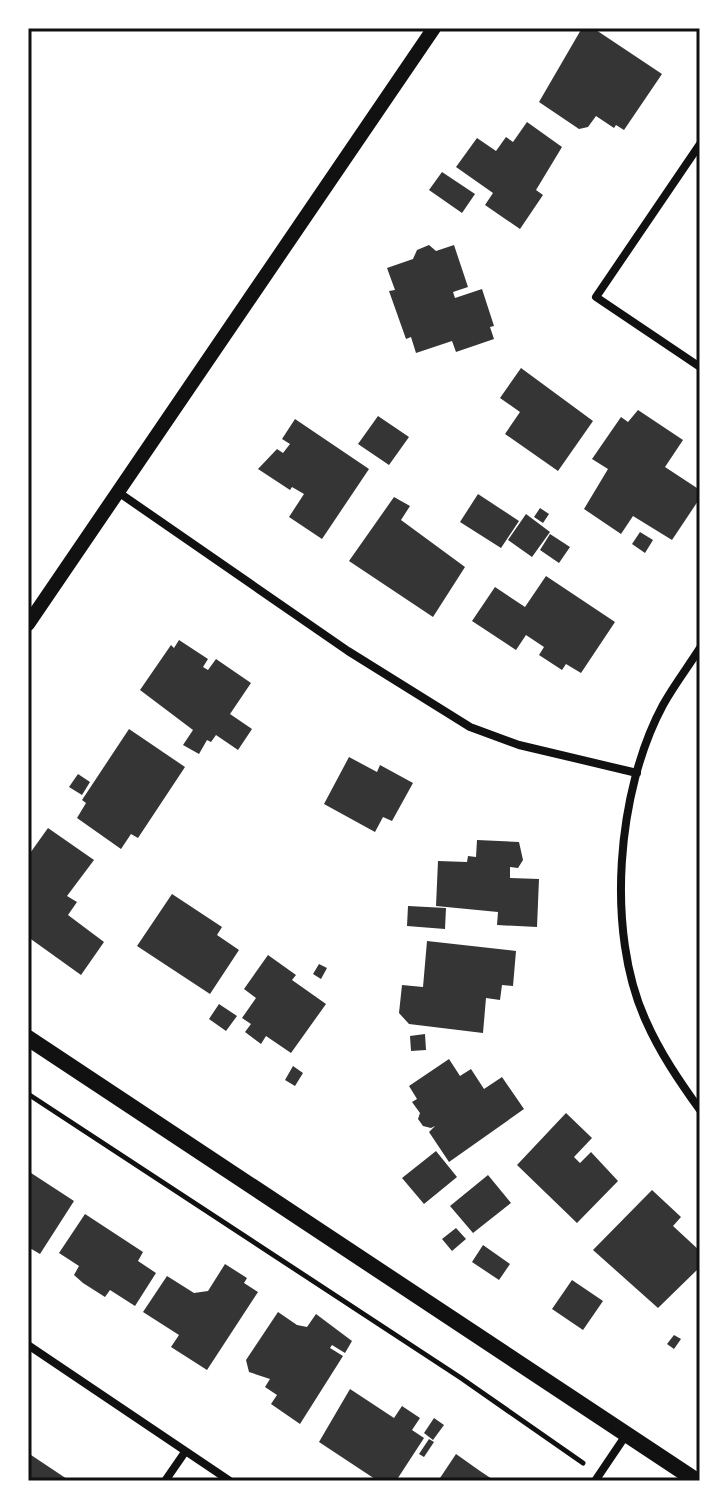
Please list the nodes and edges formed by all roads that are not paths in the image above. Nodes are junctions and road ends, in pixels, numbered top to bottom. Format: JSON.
{"nodes":[{"id":1,"x":434,"y":28,"type":"edge"},
{"id":2,"x":700,"y":144,"type":"edge"},
{"id":3,"x":700,"y":367,"type":"edge"},
{"id":4,"x":118,"y":492,"type":"junction"},
{"id":5,"x":28,"y":624,"type":"edge"},
{"id":6,"x":700,"y":648,"type":"edge"},
{"id":7,"x":637,"y":773,"type":"junction"},
{"id":8,"x":28,"y":1038,"type":"edge"},
{"id":9,"x":700,"y":1110,"type":"edge"},
{"id":10,"x":28,"y":1345,"type":"edge"},
{"id":11,"x":626,"y":1435,"type":"junction"},
{"id":12,"x":185,"y":1452,"type":"junction"},
{"id":13,"x":165,"y":1481,"type":"edge"},
{"id":14,"x":230,"y":1481,"type":"edge"},
{"id":15,"x":595,"y":1481,"type":"edge"},
{"id":16,"x":697,"y":1481,"type":"edge"}],
"edges":[{"from":1,"to":4,"type":"street"},
{"from":2,"to":3,"type":"street"},
{"from":4,"to":5,"type":"street"},
{"from":4,"to":7,"type":"street"},
{"from":6,"to":7,"type":"street"},
{"from":7,"to":9,"type":"street"},
{"from":8,"to":11,"type":"main road"},
{"from":10,"to":12,"type":"street"},
{"from":11,"to":15,"type":"street"},
{"from":11,"to":16,"type":"main road"},
{"from":12,"to":13,"type":"street"},
{"from":12,"to":14,"type":"street"}]}
